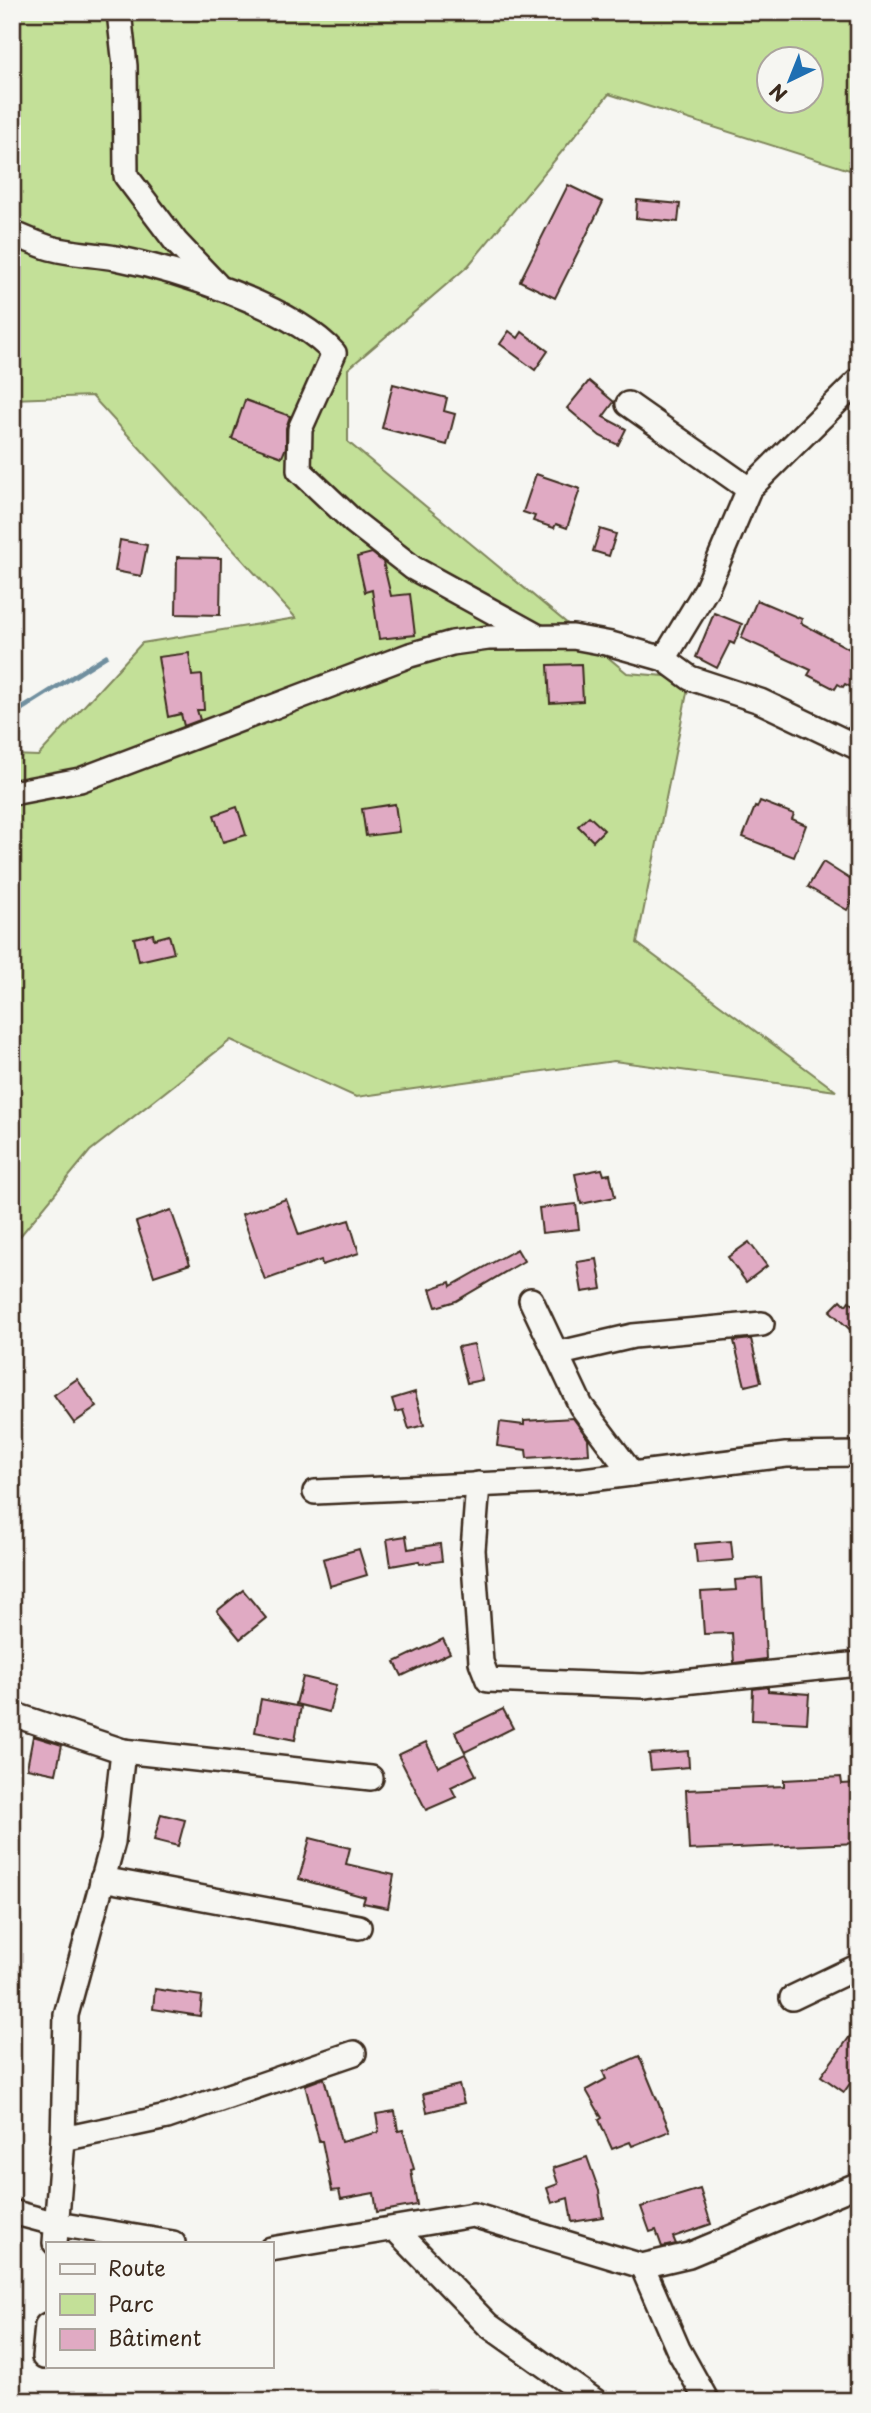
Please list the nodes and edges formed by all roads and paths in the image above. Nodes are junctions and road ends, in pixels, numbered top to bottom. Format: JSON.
{"nodes":[{"id":1,"x":119,"y":12,"type":"edge"},
{"id":2,"x":12,"y":233,"type":"edge"},
{"id":3,"x":224,"y":291,"type":"junction"},
{"id":4,"x":859,"y":380,"type":"edge"},
{"id":5,"x":628,"y":404,"type":"dead end"},
{"id":6,"x":749,"y":489,"type":"junction"},
{"id":7,"x":537,"y":636,"type":"junction"},
{"id":8,"x":664,"y":659,"type":"junction"},
{"id":9,"x":859,"y":748,"type":"edge"},
{"id":10,"x":12,"y":793,"type":"edge"},
{"id":11,"x":531,"y":1300,"type":"dead end"},
{"id":12,"x":762,"y":1324,"type":"dead end"},
{"id":13,"x":556,"y":1354,"type":"junction"},
{"id":14,"x":859,"y":1454,"type":"edge"},
{"id":15,"x":632,"y":1474,"type":"junction"},
{"id":16,"x":478,"y":1484,"type":"junction"},
{"id":17,"x":315,"y":1492,"type":"dead end"},
{"id":18,"x":859,"y":1664,"type":"edge"},
{"id":19,"x":12,"y":1714,"type":"edge"},
{"id":20,"x":123,"y":1751,"type":"junction"},
{"id":21,"x":371,"y":1777,"type":"dead end"},
{"id":22,"x":102,"y":1879,"type":"junction"},
{"id":23,"x":359,"y":1927,"type":"dead end"},
{"id":24,"x":859,"y":1966,"type":"edge"},
{"id":25,"x":792,"y":1997,"type":"dead end"},
{"id":26,"x":354,"y":2053,"type":"dead end"},
{"id":27,"x":63,"y":2139,"type":"junction"},
{"id":28,"x":859,"y":2183,"type":"edge"},
{"id":29,"x":12,"y":2212,"type":"edge"},
{"id":30,"x":395,"y":2229,"type":"junction"},
{"id":31,"x":56,"y":2234,"type":"edge"},
{"id":32,"x":160,"y":2242,"type":"edge"},
{"id":33,"x":273,"y":2249,"type":"edge"},
{"id":34,"x":642,"y":2266,"type":"junction"},
{"id":35,"x":46,"y":2336,"type":"edge"},
{"id":36,"x":44,"y":2357,"type":"dead end"},
{"id":37,"x":595,"y":2401,"type":"edge"},
{"id":38,"x":707,"y":2401,"type":"edge"}],
"edges":[{"from":1,"to":3,"type":"street"},
{"from":2,"to":3,"type":"street"},
{"from":3,"to":7,"type":"street"},
{"from":4,"to":6,"type":"street"},
{"from":5,"to":6,"type":"street"},
{"from":6,"to":8,"type":"street"},
{"from":7,"to":8,"type":"street"},
{"from":7,"to":10,"type":"street"},
{"from":8,"to":9,"type":"street"},
{"from":11,"to":13,"type":"street"},
{"from":12,"to":13,"type":"street"},
{"from":13,"to":15,"type":"street"},
{"from":14,"to":15,"type":"street"},
{"from":15,"to":16,"type":"street"},
{"from":16,"to":17,"type":"street"},
{"from":16,"to":18,"type":"street"},
{"from":19,"to":20,"type":"street"},
{"from":20,"to":21,"type":"street"},
{"from":20,"to":22,"type":"street"},
{"from":22,"to":23,"type":"street"},
{"from":22,"to":27,"type":"street"},
{"from":24,"to":25,"type":"street"},
{"from":26,"to":27,"type":"street"},
{"from":27,"to":31,"type":"street"},
{"from":28,"to":34,"type":"street"},
{"from":29,"to":31,"type":"street"},
{"from":30,"to":33,"type":"street"},
{"from":30,"to":34,"type":"street"},
{"from":30,"to":37,"type":"street"},
{"from":31,"to":32,"type":"street"},
{"from":34,"to":38,"type":"street"},
{"from":35,"to":36,"type":"street"}]}
